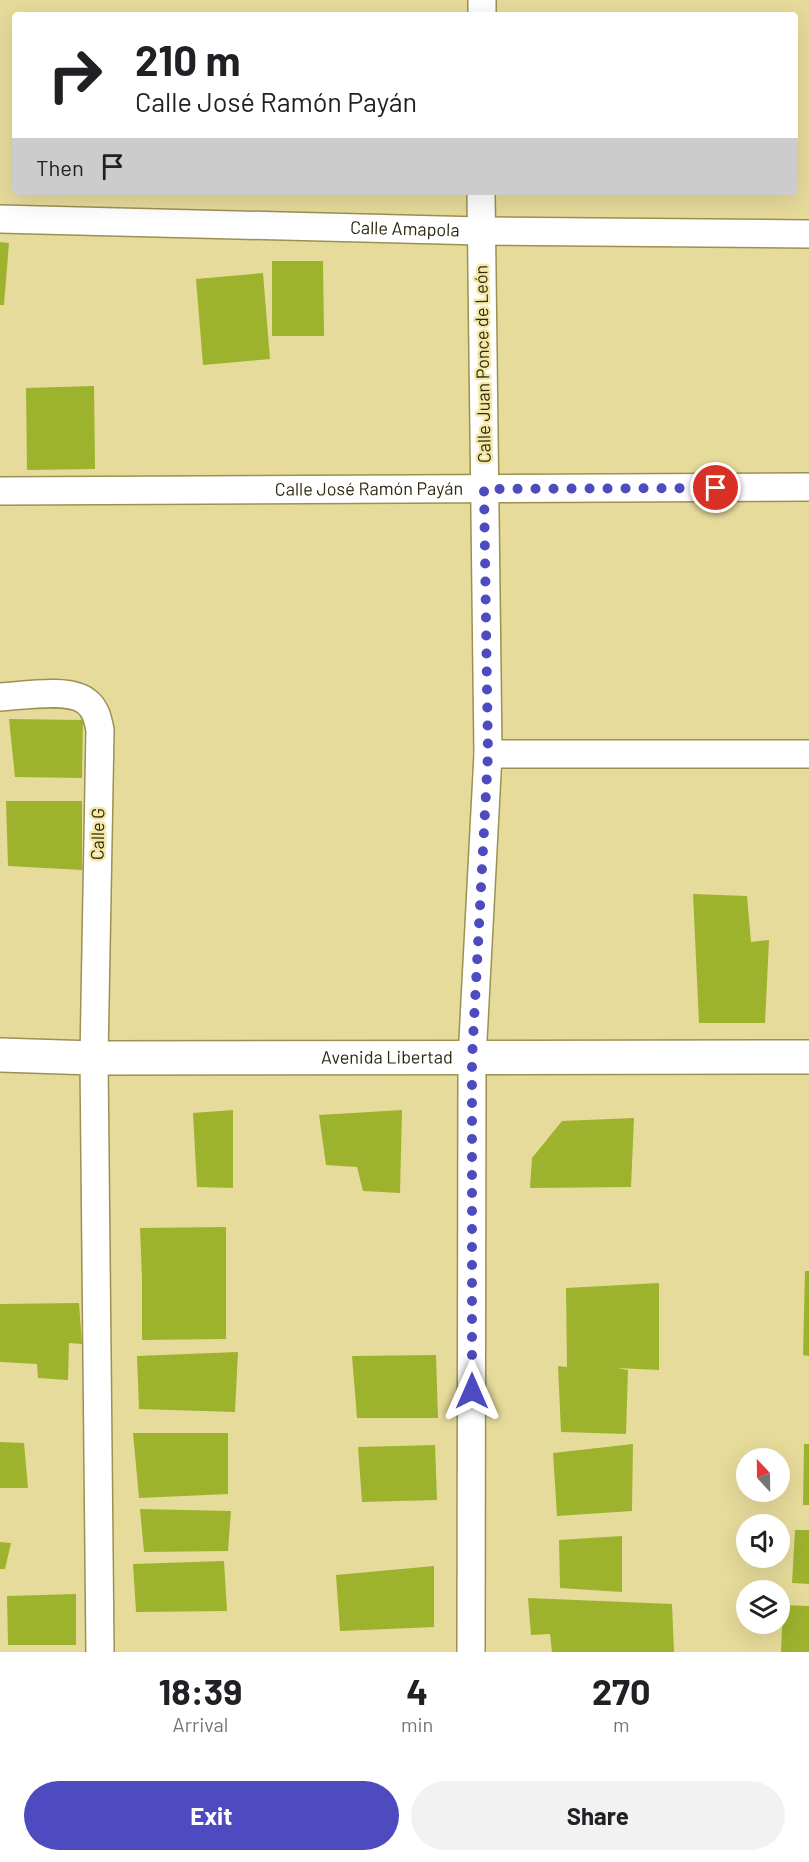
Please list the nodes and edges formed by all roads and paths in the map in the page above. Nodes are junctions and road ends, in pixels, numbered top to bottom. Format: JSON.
{"nodes":[{"id":1,"x":481,"y":195,"type":"edge"},
{"id":2,"x":0,"y":219,"type":"edge"},
{"id":3,"x":481,"y":231,"type":"junction"},
{"id":4,"x":809,"y":234,"type":"edge"},
{"id":5,"x":809,"y":487,"type":"edge"},
{"id":6,"x":484,"y":489,"type":"junction"},
{"id":7,"x":0,"y":491,"type":"edge"},
{"id":8,"x":0,"y":697,"type":"edge"},
{"id":9,"x":488,"y":754,"type":"junction"},
{"id":10,"x":809,"y":754,"type":"edge"},
{"id":11,"x":0,"y":1055,"type":"edge"},
{"id":12,"x":809,"y":1057,"type":"edge"},
{"id":13,"x":94,"y":1059,"type":"junction"},
{"id":14,"x":472,"y":1059,"type":"junction"},
{"id":15,"x":100,"y":1652,"type":"edge"},
{"id":16,"x":471,"y":1652,"type":"edge"}],
"edges":[{"from":1,"to":3,"type":"street","name":"Calle Juan Ponce de León"},
{"from":2,"to":3,"type":"street","name":"Calle Amapola"},
{"from":3,"to":4,"type":"street","name":"Calle Amapola"},
{"from":3,"to":6,"type":"street","name":"Calle Juan Ponce de León"},
{"from":5,"to":6,"type":"street","name":"Calle José Ramón Payán"},
{"from":6,"to":7,"type":"street","name":"Calle José Ramón Payán"},
{"from":6,"to":9,"type":"street","name":"Calle Juan Ponce de León"},
{"from":8,"to":13,"type":"street","name":"Calle G"},
{"from":9,"to":10,"type":"street"},
{"from":9,"to":14,"type":"street","name":"Calle Juan Ponce de León"},
{"from":11,"to":13,"type":"street","name":"Avenida Libertad"},
{"from":12,"to":14,"type":"street","name":"Avenida Libertad"},
{"from":13,"to":14,"type":"street","name":"Avenida Libertad"},
{"from":13,"to":15,"type":"street","name":"Calle G"},
{"from":14,"to":16,"type":"street","name":"Calle Juan Ponce de León"}]}
